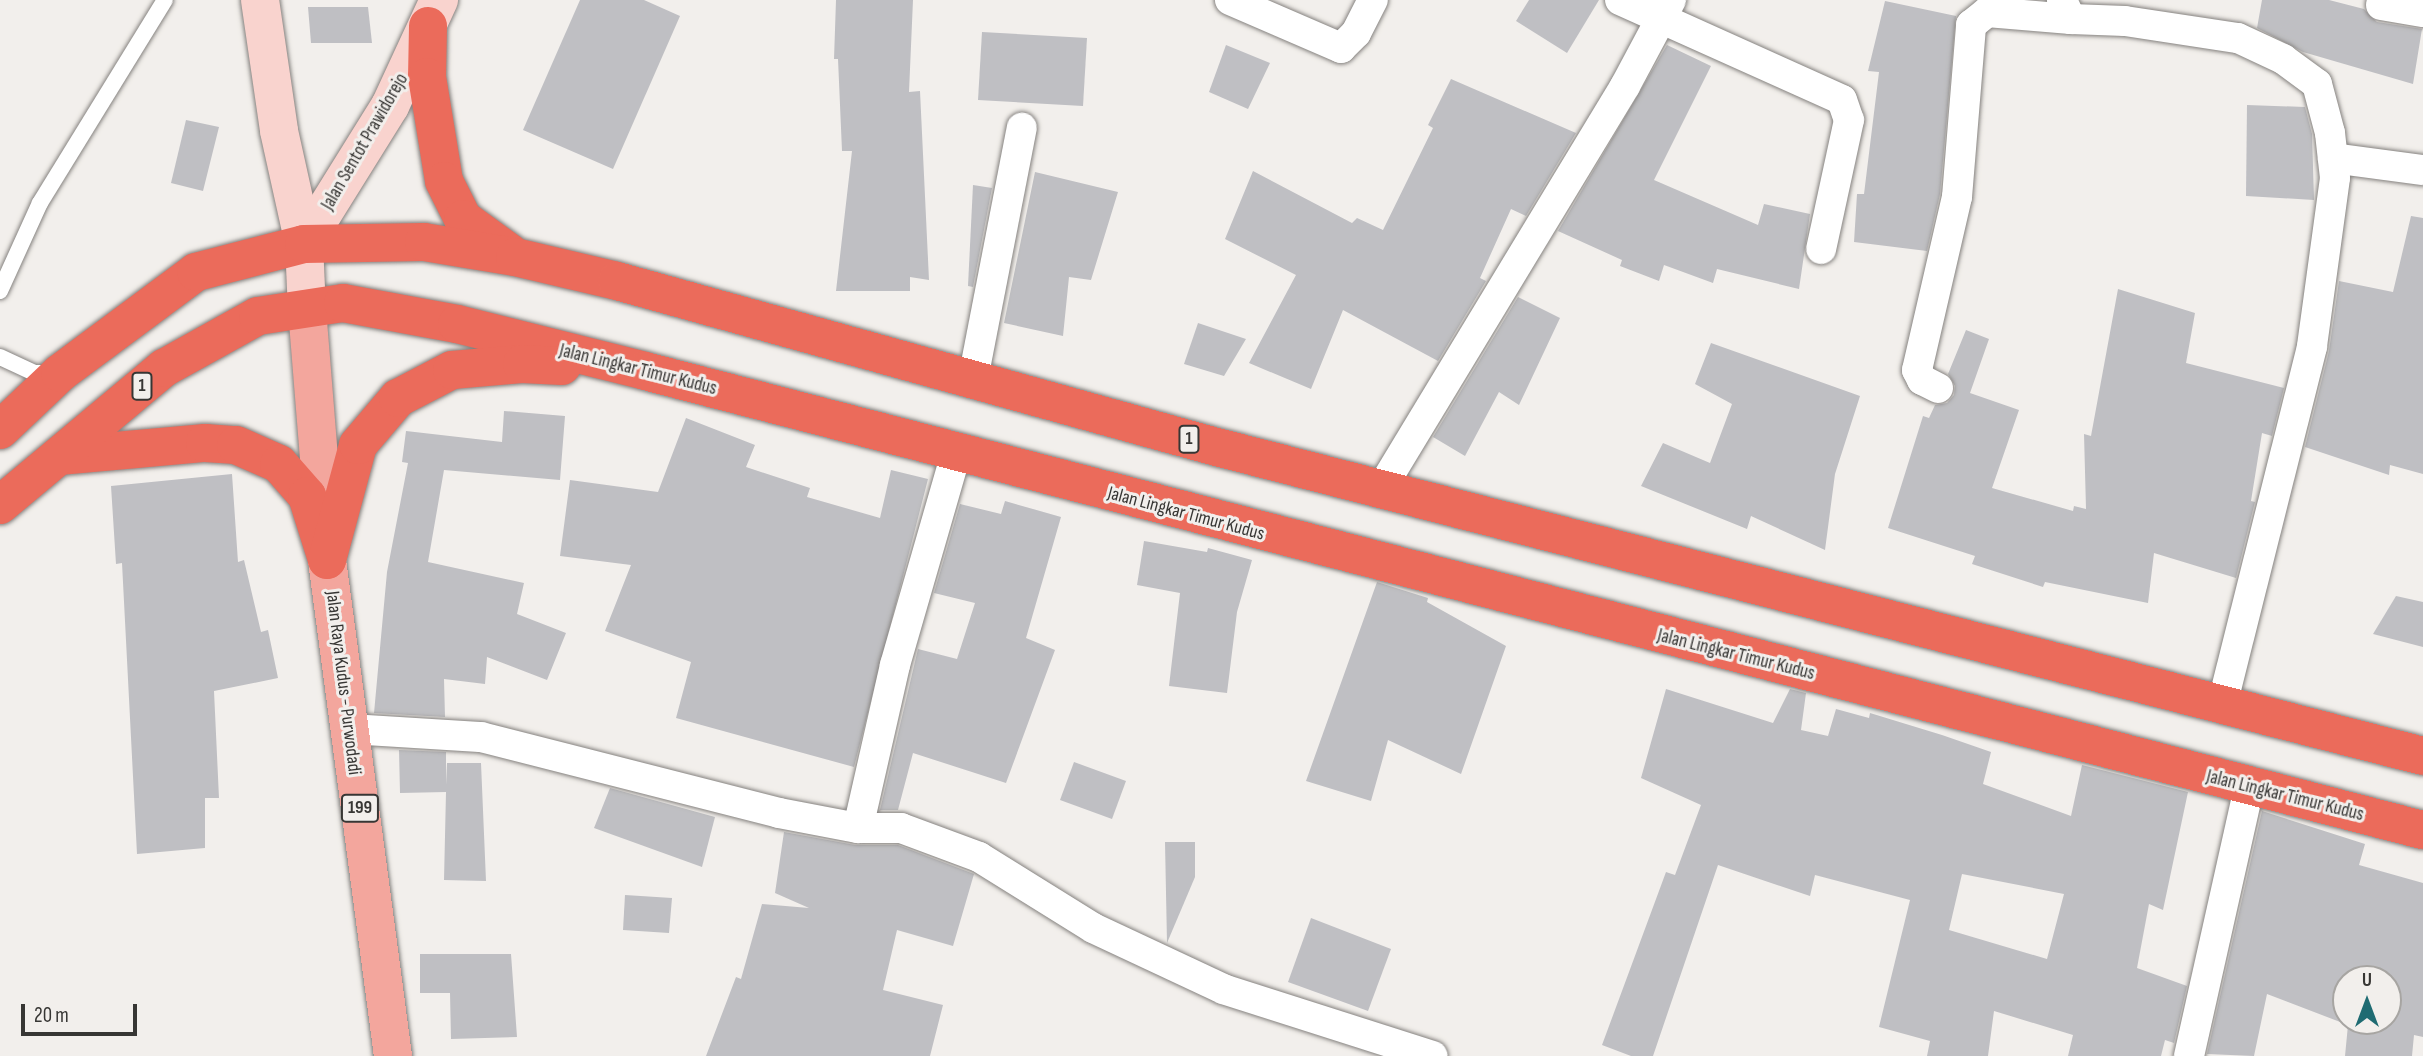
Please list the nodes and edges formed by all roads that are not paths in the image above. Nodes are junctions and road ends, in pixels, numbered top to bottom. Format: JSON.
{"nodes":[{"id":1,"x":165,"y":0,"type":"edge"},
{"id":2,"x":260,"y":0,"type":"edge"},
{"id":3,"x":1230,"y":0,"type":"edge"},
{"id":4,"x":1373,"y":0,"type":"edge"},
{"id":5,"x":1620,"y":0,"type":"edge"},
{"id":6,"x":2381,"y":5,"type":"dead end"},
{"id":7,"x":1666,"y":9,"type":"edge"},
{"id":8,"x":2067,"y":9,"type":"edge"},
{"id":9,"x":2423,"y":12,"type":"edge"},
{"id":10,"x":434,"y":13,"type":"edge"},
{"id":11,"x":1023,"y":128,"type":"dead end"},
{"id":12,"x":2333,"y":158,"type":"junction"},
{"id":13,"x":2423,"y":170,"type":"edge"},
{"id":14,"x":304,"y":244,"type":"junction"},
{"id":15,"x":1821,"y":249,"type":"dead end"},
{"id":16,"x":515,"y":257,"type":"junction"},
{"id":17,"x":0,"y":291,"type":"edge"},
{"id":18,"x":307,"y":309,"type":"junction"},
{"id":19,"x":0,"y":357,"type":"edge"},
{"id":20,"x":645,"y":372,"type":"junction"},
{"id":21,"x":60,"y":373,"type":"junction"},
{"id":22,"x":973,"y":379,"type":"junction"},
{"id":23,"x":1938,"y":388,"type":"dead end"},
{"id":24,"x":0,"y":430,"type":"edge"},
{"id":25,"x":956,"y":453,"type":"junction"},
{"id":26,"x":59,"y":456,"type":"junction"},
{"id":27,"x":1381,"y":489,"type":"junction"},
{"id":28,"x":0,"y":505,"type":"edge"},
{"id":29,"x":327,"y":560,"type":"junction"},
{"id":30,"x":2222,"y":705,"type":"junction"},
{"id":31,"x":349,"y":729,"type":"junction"},
{"id":32,"x":2423,"y":755,"type":"edge"},
{"id":33,"x":2249,"y":787,"type":"junction"},
{"id":34,"x":858,"y":828,"type":"junction"},
{"id":35,"x":2423,"y":830,"type":"edge"},
{"id":36,"x":393,"y":1056,"type":"edge"},
{"id":37,"x":1433,"y":1056,"type":"edge"},
{"id":38,"x":2189,"y":1056,"type":"edge"}],
"edges":[{"from":1,"to":17,"type":"lane"},
{"from":2,"to":14,"type":"main road"},
{"from":3,"to":4,"type":"street"},
{"from":5,"to":7,"type":"street"},
{"from":6,"to":9,"type":"street"},
{"from":7,"to":15,"type":"street"},
{"from":7,"to":27,"type":"street"},
{"from":8,"to":12,"type":"street"},
{"from":8,"to":23,"type":"street"},
{"from":10,"to":14,"type":"main road","name":"Jalan Sentot Prawidorejo"},
{"from":10,"to":16,"type":"highway"},
{"from":11,"to":22,"type":"street"},
{"from":12,"to":13,"type":"street"},
{"from":12,"to":30,"type":"street"},
{"from":14,"to":16,"type":"highway","number":"1"},
{"from":14,"to":18,"type":"main road"},
{"from":14,"to":21,"type":"highway","number":"1"},
{"from":16,"to":22,"type":"highway","number":"1"},
{"from":18,"to":20,"type":"highway","name":"Jalan Lingkar Timur Kudus","number":"1"},
{"from":18,"to":26,"type":"highway","name":"Jalan Lingkar Timur Kudus","number":"1"},
{"from":18,"to":29,"type":"main road","name":"Jalan Raya Kudus - Purwodadi","number":"199"},
{"from":19,"to":21,"type":"lane"},
{"from":20,"to":25,"type":"highway","name":"Jalan Lingkar Timur Kudus","number":"1"},
{"from":20,"to":29,"type":"highway"},
{"from":21,"to":24,"type":"highway","number":"1"},
{"from":22,"to":27,"type":"highway","number":"1"},
{"from":25,"to":33,"type":"highway","name":"Jalan Lingkar Timur Kudus","number":"1"},
{"from":25,"to":34,"type":"street"},
{"from":26,"to":28,"type":"highway","name":"Jalan Lingkar Timur Kudus","number":"1"},
{"from":26,"to":29,"type":"highway"},
{"from":27,"to":30,"type":"highway","number":"1"},
{"from":29,"to":31,"type":"main road","name":"Jalan Raya Kudus - Purwodadi","number":"199"},
{"from":30,"to":32,"type":"highway","number":"1"},
{"from":31,"to":34,"type":"street"},
{"from":31,"to":36,"type":"main road","name":"Jalan Raya Kudus - Purwodadi","number":"199"},
{"from":33,"to":35,"type":"highway","name":"Jalan Lingkar Timur Kudus","number":"1"},
{"from":33,"to":38,"type":"street"},
{"from":34,"to":37,"type":"street"}]}
